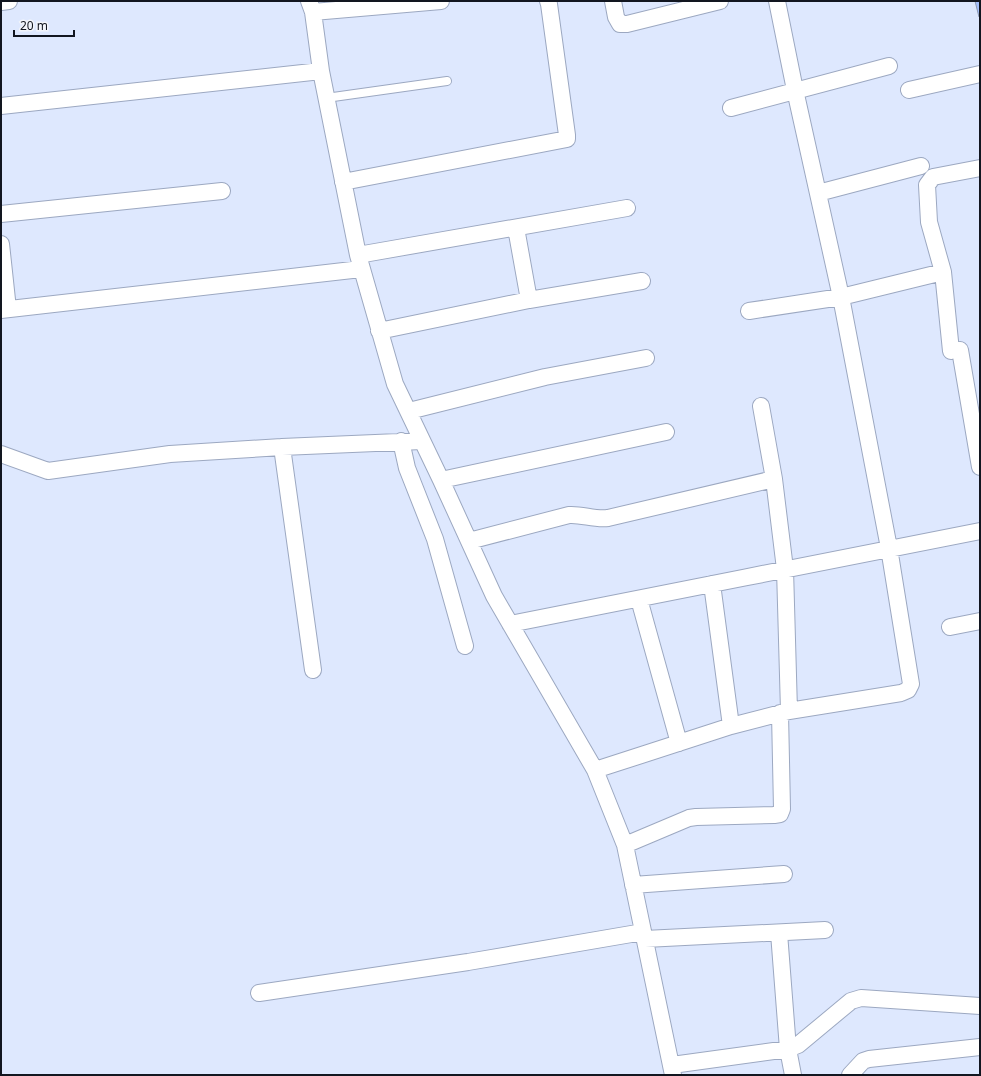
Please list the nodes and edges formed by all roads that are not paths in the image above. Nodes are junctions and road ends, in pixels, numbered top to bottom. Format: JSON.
{"nodes":[{"id":1,"x":9,"y":1,"type":"edge"},
{"id":2,"x":440,"y":1,"type":"edge"},
{"id":3,"x":548,"y":1,"type":"edge"},
{"id":4,"x":613,"y":1,"type":"edge"},
{"id":5,"x":720,"y":1,"type":"edge"},
{"id":6,"x":777,"y":1,"type":"edge"},
{"id":7,"x":1,"y":2,"type":"edge"},
{"id":8,"x":311,"y":7,"type":"edge"},
{"id":9,"x":668,"y":7,"type":"edge"},
{"id":10,"x":889,"y":66,"type":"dead end"},
{"id":11,"x":321,"y":71,"type":"junction"},
{"id":12,"x":980,"y":74,"type":"edge"},
{"id":13,"x":447,"y":81,"type":"dead end"},
{"id":14,"x":795,"y":90,"type":"junction"},
{"id":15,"x":908,"y":90,"type":"dead end"},
{"id":16,"x":326,"y":98,"type":"junction"},
{"id":17,"x":1,"y":106,"type":"edge"},
{"id":18,"x":731,"y":108,"type":"dead end"},
{"id":19,"x":921,"y":166,"type":"dead end"},
{"id":20,"x":980,"y":168,"type":"edge"},
{"id":21,"x":343,"y":182,"type":"junction"},
{"id":22,"x":222,"y":191,"type":"dead end"},
{"id":23,"x":818,"y":193,"type":"junction"},
{"id":24,"x":627,"y":208,"type":"dead end"},
{"id":25,"x":1,"y":214,"type":"edge"},
{"id":26,"x":516,"y":228,"type":"junction"},
{"id":27,"x":1,"y":244,"type":"edge"},
{"id":28,"x":359,"y":262,"type":"junction"},
{"id":29,"x":943,"y":272,"type":"junction"},
{"id":30,"x":642,"y":281,"type":"dead end"},
{"id":31,"x":841,"y":297,"type":"junction"},
{"id":32,"x":529,"y":300,"type":"junction"},
{"id":33,"x":5,"y":309,"type":"edge"},
{"id":34,"x":749,"y":312,"type":"dead end"},
{"id":35,"x":379,"y":331,"type":"junction"},
{"id":36,"x":646,"y":358,"type":"dead end"},
{"id":37,"x":761,"y":406,"type":"dead end"},
{"id":38,"x":409,"y":411,"type":"junction"},
{"id":39,"x":666,"y":432,"type":"dead end"},
{"id":40,"x":401,"y":441,"type":"junction"},
{"id":41,"x":422,"y":441,"type":"junction"},
{"id":42,"x":282,"y":447,"type":"junction"},
{"id":43,"x":1,"y":454,"type":"edge"},
{"id":44,"x":980,"y":467,"type":"edge"},
{"id":45,"x":774,"y":479,"type":"junction"},
{"id":46,"x":441,"y":480,"type":"junction"},
{"id":47,"x":980,"y":531,"type":"edge"},
{"id":48,"x":468,"y":541,"type":"junction"},
{"id":49,"x":889,"y":548,"type":"junction"},
{"id":50,"x":785,"y":569,"type":"junction"},
{"id":51,"x":712,"y":584,"type":"junction"},
{"id":52,"x":639,"y":599,"type":"junction"},
{"id":53,"x":980,"y":622,"type":"edge"},
{"id":54,"x":510,"y":624,"type":"junction"},
{"id":55,"x":950,"y":627,"type":"dead end"},
{"id":56,"x":465,"y":646,"type":"dead end"},
{"id":57,"x":313,"y":670,"type":"dead end"},
{"id":58,"x":785,"y":712,"type":"junction"},
{"id":59,"x":731,"y":726,"type":"junction"},
{"id":60,"x":679,"y":743,"type":"junction"},
{"id":61,"x":595,"y":770,"type":"junction"},
{"id":62,"x":625,"y":845,"type":"junction"},
{"id":63,"x":784,"y":874,"type":"dead end"},
{"id":64,"x":633,"y":884,"type":"junction"},
{"id":65,"x":825,"y":930,"type":"dead end"},
{"id":66,"x":779,"y":933,"type":"junction"},
{"id":67,"x":644,"y":936,"type":"junction"},
{"id":68,"x":259,"y":993,"type":"dead end"},
{"id":69,"x":980,"y":1006,"type":"edge"},
{"id":70,"x":980,"y":1047,"type":"edge"},
{"id":71,"x":788,"y":1049,"type":"junction"},
{"id":72,"x":673,"y":1070,"type":"edge"},
{"id":73,"x":793,"y":1075,"type":"edge"},
{"id":74,"x":850,"y":1075,"type":"edge"}],
"edges":[{"from":1,"to":7,"type":"street"},
{"from":2,"to":8,"type":"street"},
{"from":3,"to":21,"type":"street"},
{"from":4,"to":9,"type":"street"},
{"from":5,"to":9,"type":"street"},
{"from":6,"to":14,"type":"street"},
{"from":8,"to":11,"type":"street"},
{"from":10,"to":14,"type":"street"},
{"from":11,"to":16,"type":"street"},
{"from":11,"to":17,"type":"street"},
{"from":12,"to":15,"type":"street"},
{"from":13,"to":16,"type":"lane"},
{"from":14,"to":18,"type":"street"},
{"from":14,"to":23,"type":"street"},
{"from":16,"to":21,"type":"street"},
{"from":19,"to":23,"type":"street"},
{"from":20,"to":29,"type":"street"},
{"from":21,"to":28,"type":"street"},
{"from":22,"to":25,"type":"street"},
{"from":23,"to":31,"type":"street"},
{"from":24,"to":26,"type":"street"},
{"from":26,"to":28,"type":"street"},
{"from":26,"to":32,"type":"street"},
{"from":27,"to":33,"type":"street"},
{"from":28,"to":33,"type":"street"},
{"from":28,"to":35,"type":"street"},
{"from":29,"to":31,"type":"street"},
{"from":29,"to":44,"type":"street"},
{"from":30,"to":32,"type":"street"},
{"from":31,"to":34,"type":"street"},
{"from":31,"to":49,"type":"street"},
{"from":32,"to":35,"type":"street"},
{"from":35,"to":38,"type":"street"},
{"from":36,"to":38,"type":"street"},
{"from":37,"to":45,"type":"street"},
{"from":38,"to":41,"type":"street"},
{"from":39,"to":46,"type":"street"},
{"from":40,"to":41,"type":"street"},
{"from":40,"to":42,"type":"street"},
{"from":40,"to":56,"type":"street"},
{"from":41,"to":46,"type":"street"},
{"from":42,"to":43,"type":"street"},
{"from":42,"to":57,"type":"street"},
{"from":45,"to":48,"type":"street"},
{"from":45,"to":50,"type":"street"},
{"from":46,"to":48,"type":"street"},
{"from":47,"to":49,"type":"street"},
{"from":48,"to":54,"type":"street"},
{"from":49,"to":50,"type":"street"},
{"from":49,"to":58,"type":"street"},
{"from":50,"to":51,"type":"street"},
{"from":50,"to":58,"type":"street"},
{"from":51,"to":52,"type":"street"},
{"from":51,"to":59,"type":"street"},
{"from":52,"to":54,"type":"street"},
{"from":52,"to":60,"type":"street"},
{"from":53,"to":55,"type":"street"},
{"from":54,"to":61,"type":"street"},
{"from":58,"to":59,"type":"street"},
{"from":58,"to":62,"type":"street"},
{"from":59,"to":60,"type":"street"},
{"from":60,"to":61,"type":"street"},
{"from":61,"to":62,"type":"street"},
{"from":62,"to":64,"type":"street"},
{"from":63,"to":64,"type":"street"},
{"from":64,"to":67,"type":"street"},
{"from":65,"to":66,"type":"street"},
{"from":66,"to":67,"type":"street"},
{"from":66,"to":71,"type":"street"},
{"from":67,"to":68,"type":"street"},
{"from":67,"to":72,"type":"street"},
{"from":69,"to":71,"type":"street"},
{"from":70,"to":74,"type":"street"},
{"from":71,"to":72,"type":"street"},
{"from":71,"to":73,"type":"street"}]}
